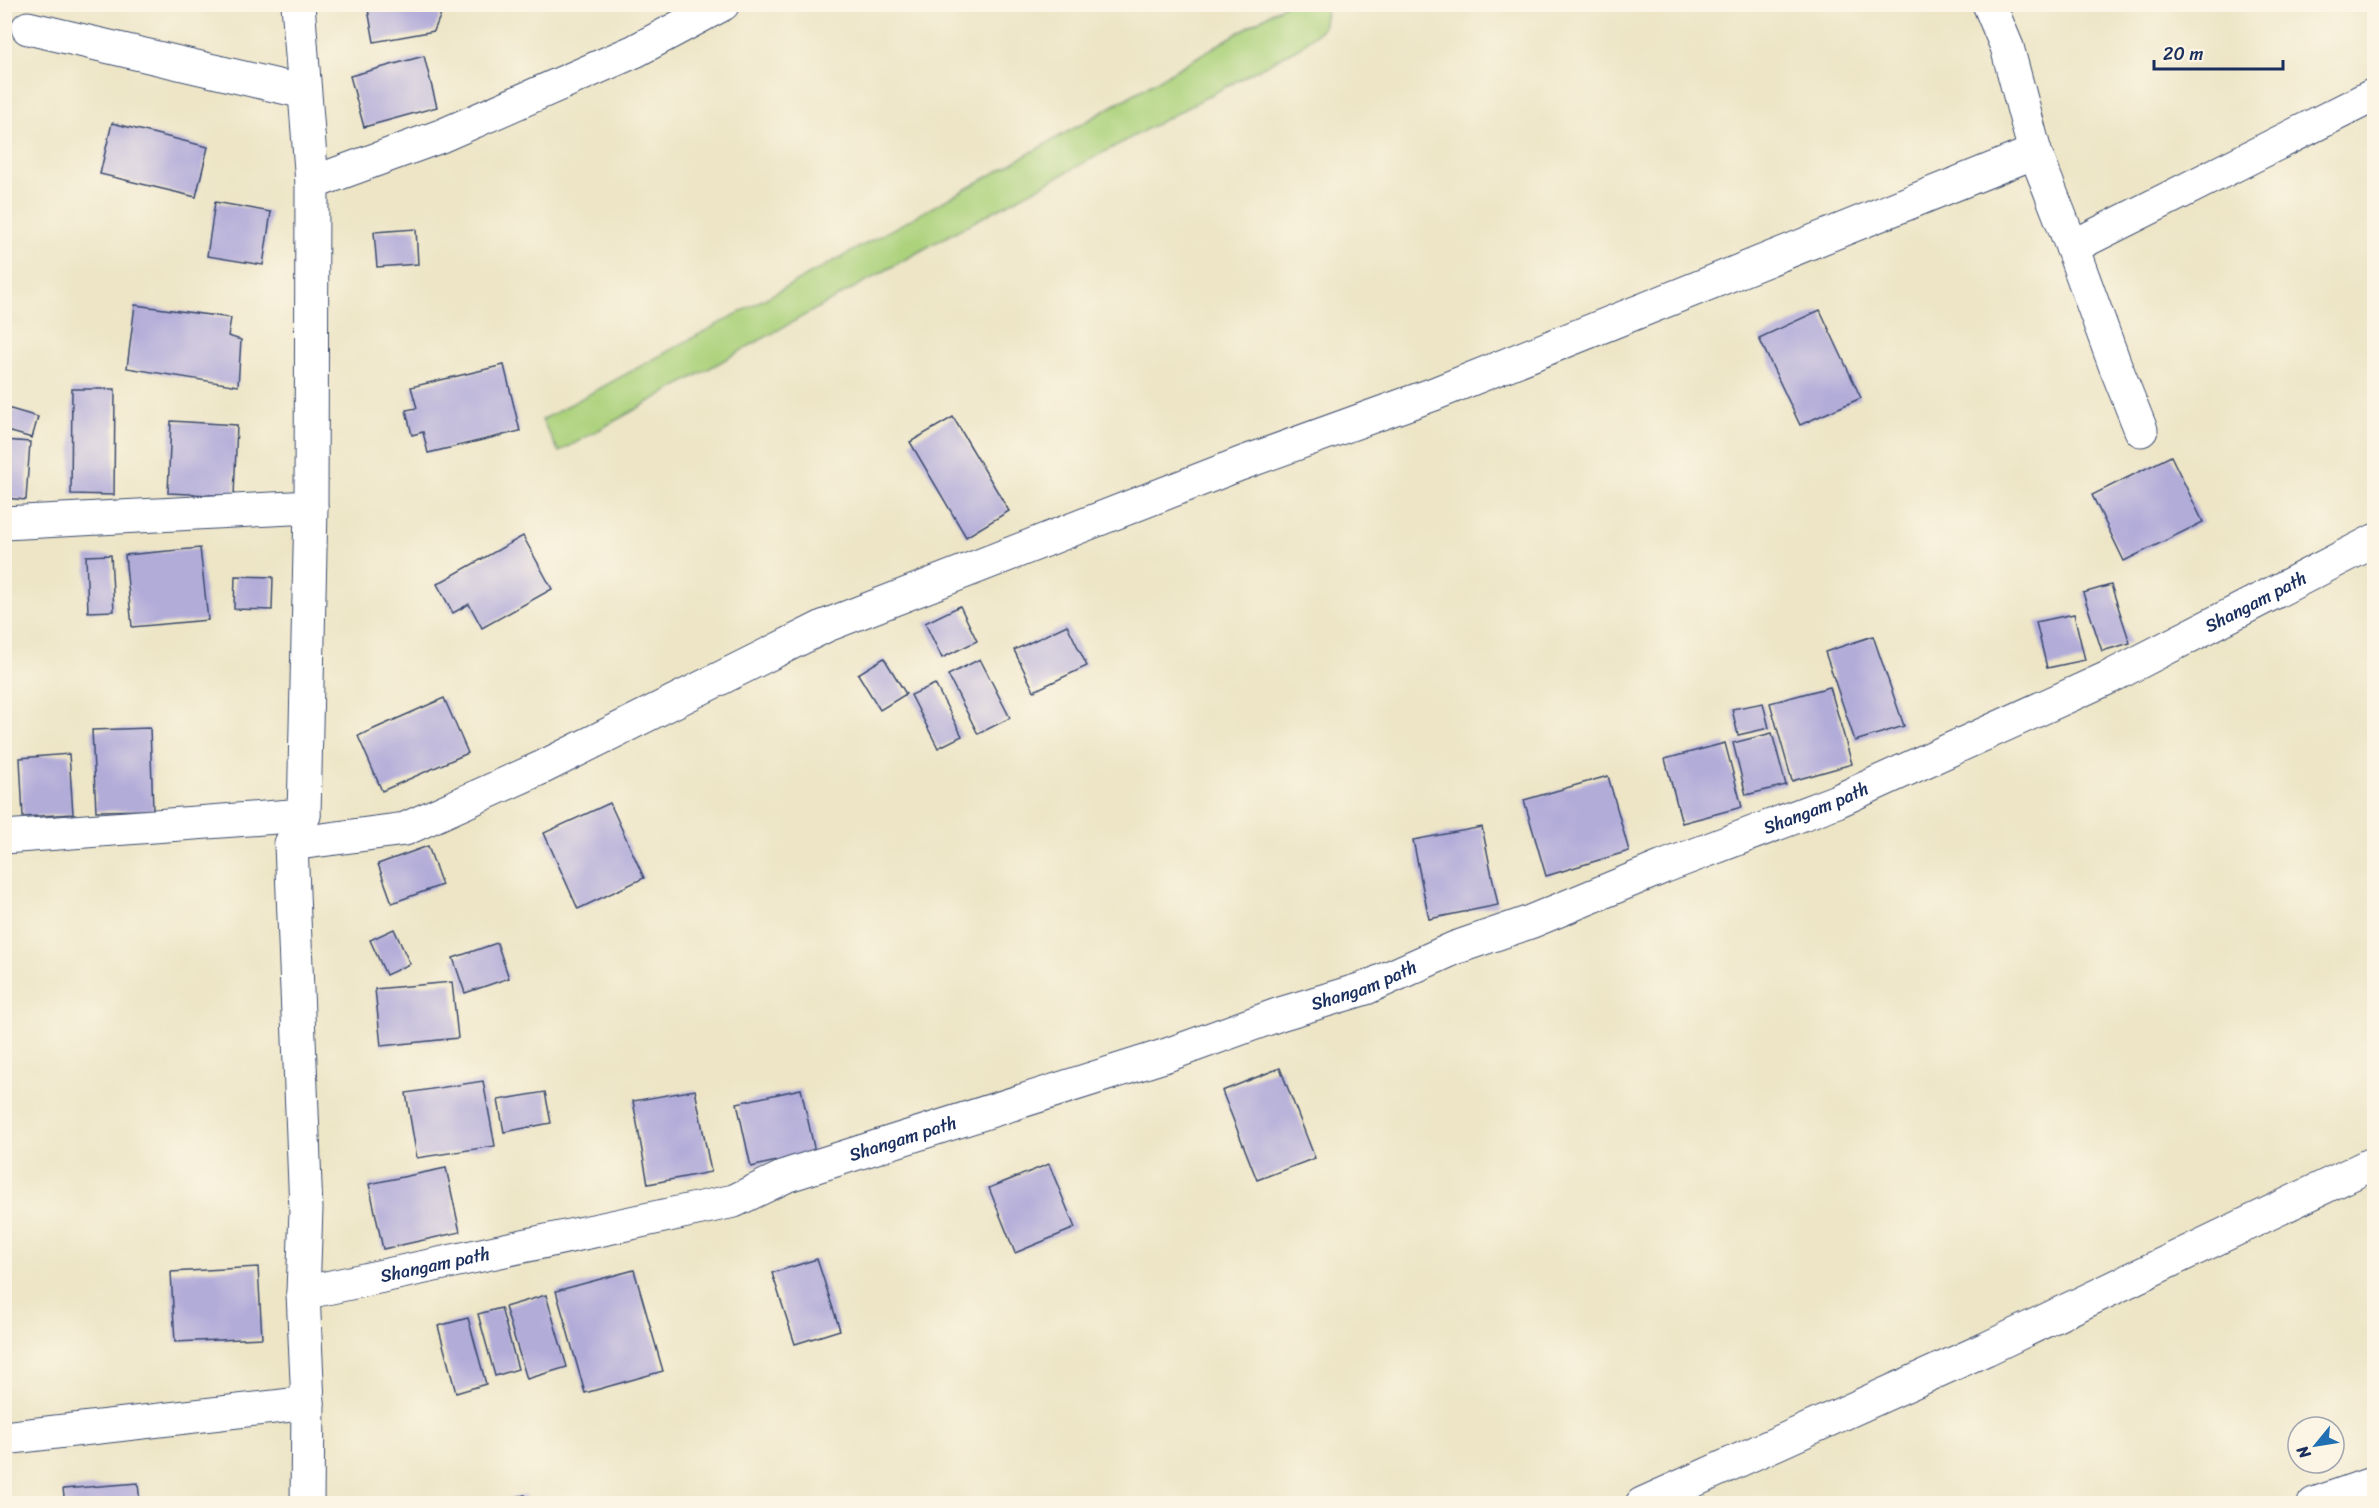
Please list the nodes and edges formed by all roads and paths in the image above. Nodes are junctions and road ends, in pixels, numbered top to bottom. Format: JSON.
{"nodes":[{"id":1,"x":298,"y":4,"type":"edge"},
{"id":2,"x":723,"y":4,"type":"edge"},
{"id":3,"x":1989,"y":4,"type":"edge"},
{"id":4,"x":28,"y":28,"type":"dead end"},
{"id":5,"x":304,"y":92,"type":"junction"},
{"id":6,"x":2374,"y":95,"type":"edge"},
{"id":7,"x":2035,"y":152,"type":"junction"},
{"id":8,"x":312,"y":183,"type":"junction"},
{"id":9,"x":2072,"y":247,"type":"junction"},
{"id":10,"x":2141,"y":430,"type":"dead end"},
{"id":11,"x":311,"y":507,"type":"junction"},
{"id":12,"x":4,"y":523,"type":"edge"},
{"id":13,"x":2374,"y":542,"type":"edge"},
{"id":14,"x":298,"y":829,"type":"junction"},
{"id":15,"x":4,"y":837,"type":"edge"},
{"id":16,"x":2374,"y":1163,"type":"edge"},
{"id":17,"x":303,"y":1293,"type":"junction"},
{"id":18,"x":308,"y":1403,"type":"junction"},
{"id":19,"x":4,"y":1438,"type":"edge"},
{"id":20,"x":2374,"y":1483,"type":"edge"},
{"id":21,"x":308,"y":1503,"type":"edge"},
{"id":22,"x":1642,"y":1503,"type":"edge"},
{"id":23,"x":2314,"y":1503,"type":"edge"}],
"edges":[{"from":1,"to":5,"type":"street"},
{"from":2,"to":8,"type":"street"},
{"from":3,"to":7,"type":"street"},
{"from":4,"to":5,"type":"street"},
{"from":5,"to":8,"type":"street"},
{"from":6,"to":9,"type":"street"},
{"from":7,"to":9,"type":"street"},
{"from":7,"to":14,"type":"street"},
{"from":8,"to":11,"type":"street"},
{"from":9,"to":10,"type":"street"},
{"from":11,"to":12,"type":"street"},
{"from":11,"to":14,"type":"street"},
{"from":13,"to":17,"type":"street","name":"Shangam path"},
{"from":14,"to":15,"type":"street"},
{"from":14,"to":17,"type":"street"},
{"from":16,"to":22,"type":"street"},
{"from":17,"to":18,"type":"street"},
{"from":18,"to":19,"type":"street"},
{"from":18,"to":21,"type":"street"},
{"from":20,"to":23,"type":"street"}]}
